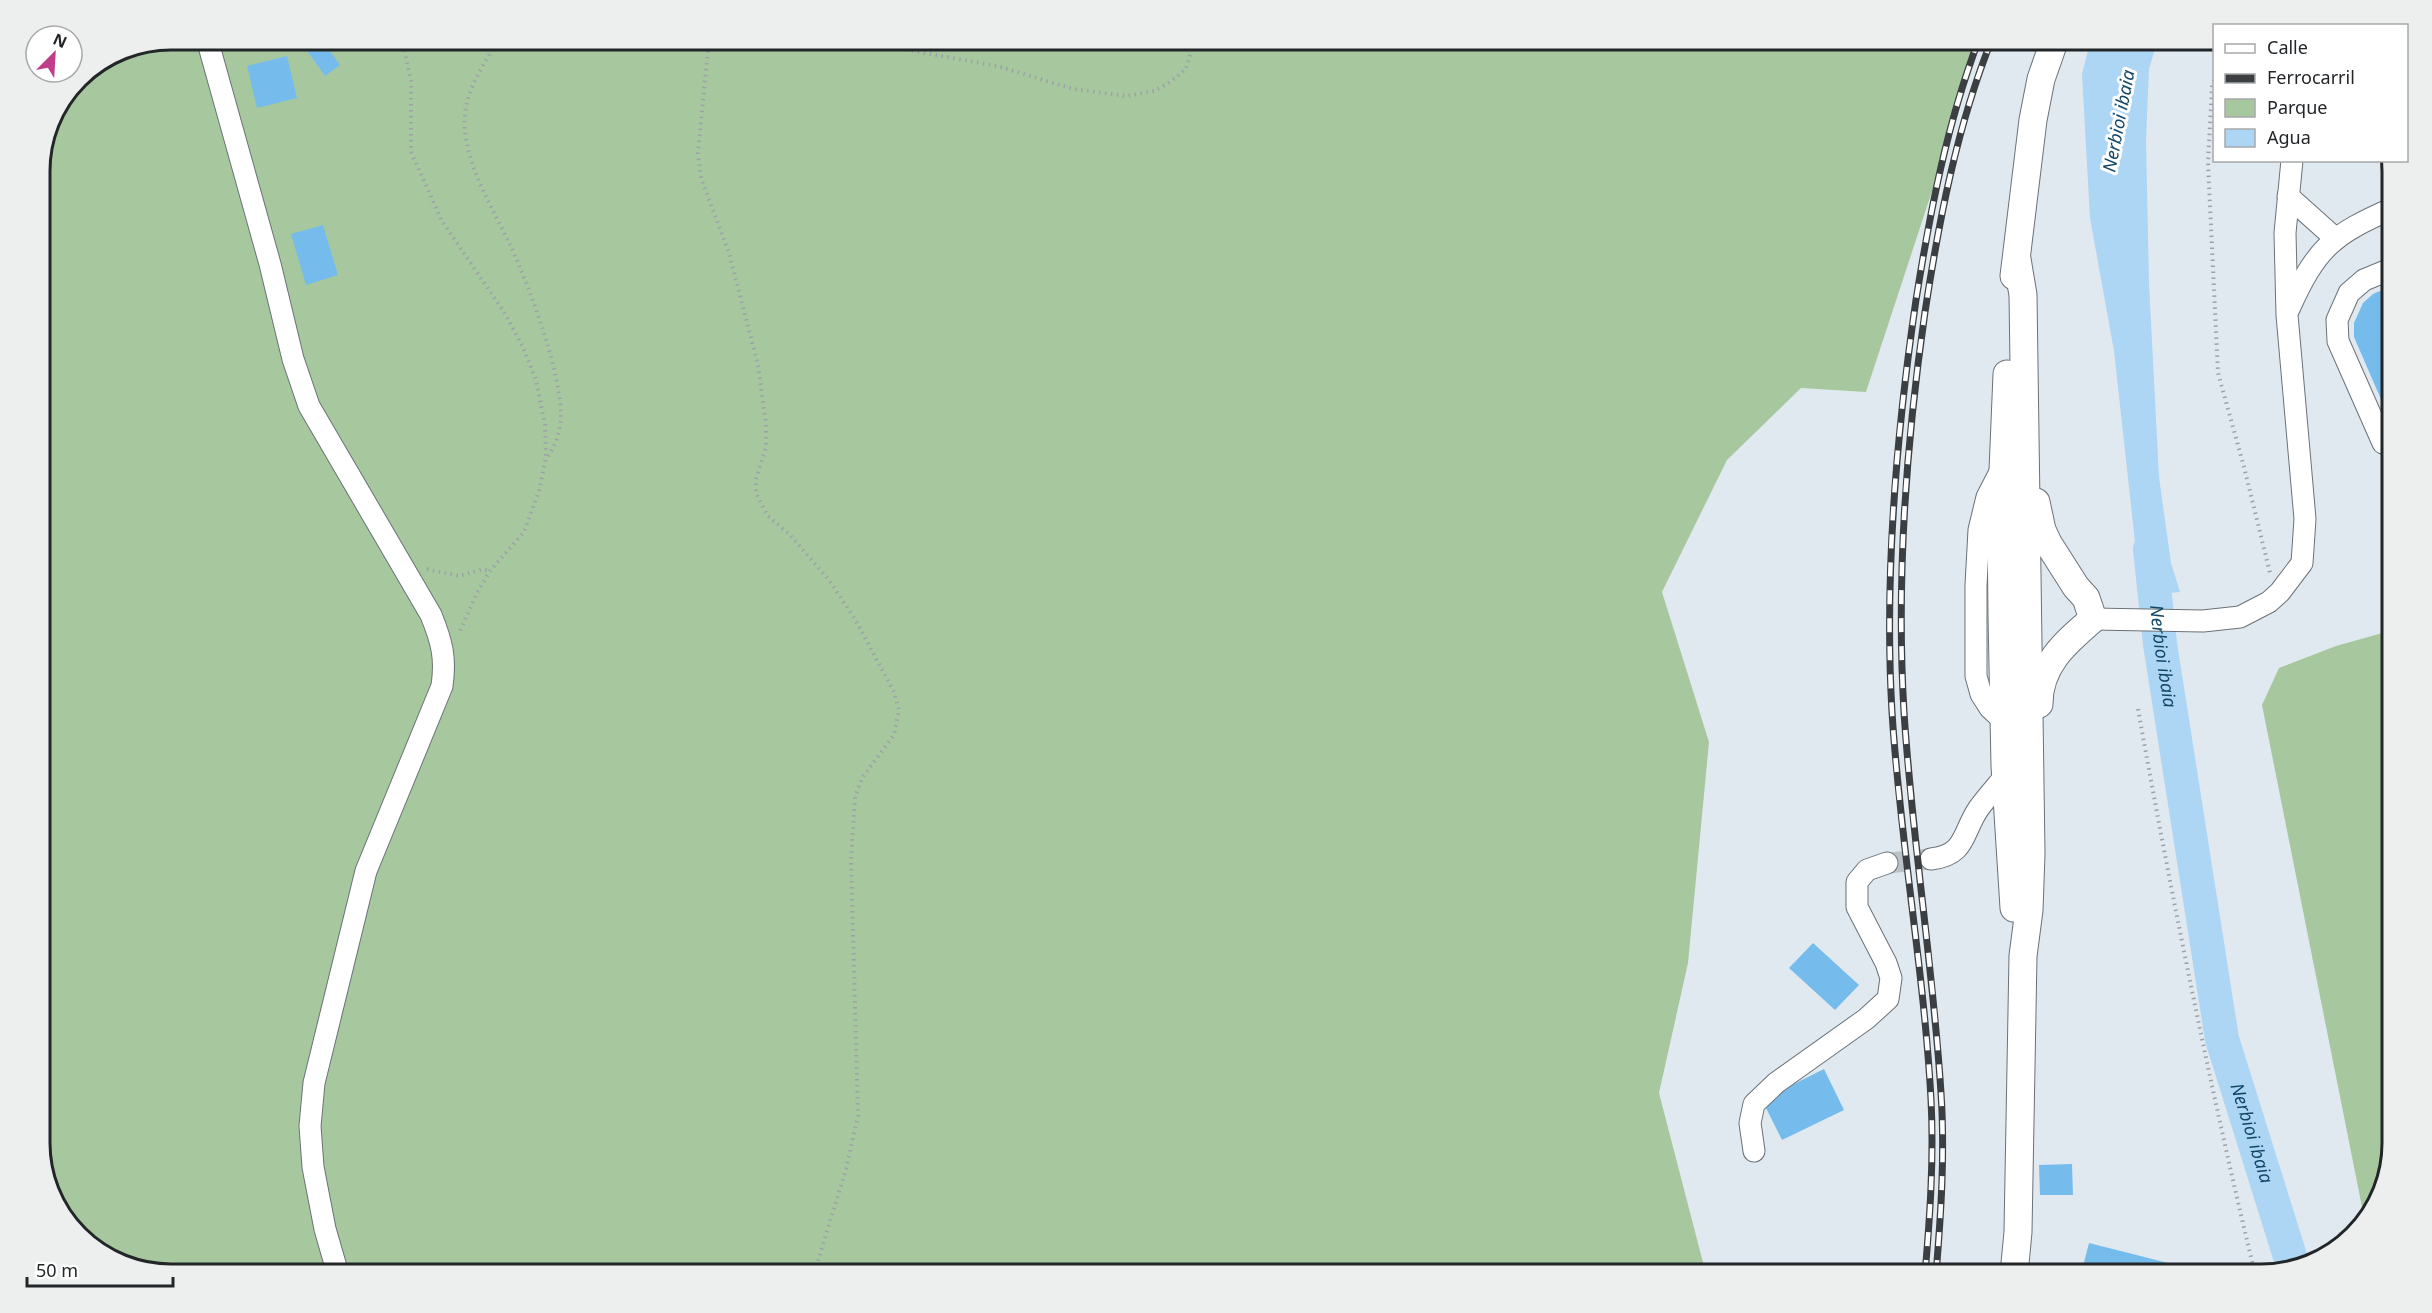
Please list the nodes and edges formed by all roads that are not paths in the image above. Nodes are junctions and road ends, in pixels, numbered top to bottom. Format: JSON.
{"nodes":[{"id":1,"x":210,"y":50,"type":"edge"},
{"id":2,"x":2051,"y":50,"type":"edge"},
{"id":3,"x":2292,"y":162,"type":"edge"},
{"id":4,"x":2288,"y":196,"type":"junction"},
{"id":5,"x":2382,"y":213,"type":"edge"},
{"id":6,"x":2336,"y":239,"type":"junction"},
{"id":7,"x":2017,"y":259,"type":"junction"},
{"id":8,"x":2382,"y":273,"type":"edge"},
{"id":9,"x":2287,"y":315,"type":"junction"},
{"id":10,"x":2023,"y":342,"type":"junction"},
{"id":11,"x":2004,"y":430,"type":"junction"},
{"id":12,"x":2382,"y":441,"type":"edge"},
{"id":13,"x":2076,"y":587,"type":"junction"},
{"id":14,"x":2024,"y":612,"type":"junction"},
{"id":15,"x":2084,"y":627,"type":"junction"},
{"id":16,"x":2006,"y":768,"type":"junction"},
{"id":17,"x":2031,"y":854,"type":"junction"},
{"id":18,"x":1931,"y":859,"type":"tunnel mouth"},
{"id":19,"x":1887,"y":863,"type":"tunnel mouth"},
{"id":20,"x":2023,"y":956,"type":"junction"},
{"id":21,"x":1754,"y":1151,"type":"dead end"},
{"id":22,"x":335,"y":1264,"type":"edge"},
{"id":23,"x":2015,"y":1264,"type":"edge"}],
"edges":[{"from":1,"to":22,"type":"street"},
{"from":2,"to":7,"type":"main road"},
{"from":3,"to":4,"type":"street"},
{"from":4,"to":6,"type":"street"},
{"from":4,"to":9,"type":"street"},
{"from":5,"to":6,"type":"street"},
{"from":6,"to":9,"type":"street"},
{"from":7,"to":10,"type":"main road"},
{"from":7,"to":11,"type":"main road"},
{"from":8,"to":12,"type":"street"},
{"from":9,"to":15,"type":"street"},
{"from":10,"to":13,"type":"main road"},
{"from":10,"to":14,"type":"main road"},
{"from":11,"to":14,"type":"main road"},
{"from":11,"to":16,"type":"main road"},
{"from":13,"to":14,"type":"main road"},
{"from":13,"to":15,"type":"main road"},
{"from":14,"to":15,"type":"main road"},
{"from":14,"to":16,"type":"main road"},
{"from":14,"to":17,"type":"main road"},
{"from":15,"to":17,"type":"main road"},
{"from":16,"to":18,"type":"street"},
{"from":16,"to":20,"type":"main road"},
{"from":17,"to":20,"type":"main road"},
{"from":19,"to":21,"type":"street"},
{"from":20,"to":23,"type":"main road"}]}
